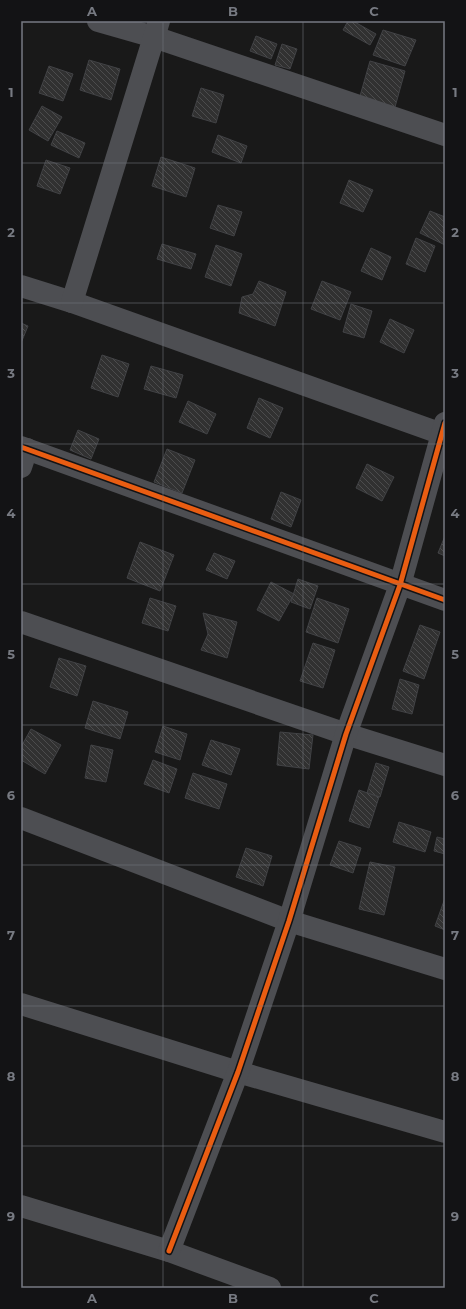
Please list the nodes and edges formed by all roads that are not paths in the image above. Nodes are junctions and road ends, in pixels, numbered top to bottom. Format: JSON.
{"nodes":[{"id":1,"x":98,"y":21,"type":"edge"},
{"id":2,"x":157,"y":29,"type":"edge"},
{"id":3,"x":445,"y":135,"type":"edge"},
{"id":4,"x":21,"y":286,"type":"edge"},
{"id":5,"x":72,"y":302,"type":"junction"},
{"id":6,"x":444,"y":430,"type":"edge"},
{"id":7,"x":23,"y":454,"type":"edge"},
{"id":8,"x":400,"y":585,"type":"junction"},
{"id":9,"x":445,"y":600,"type":"edge"},
{"id":10,"x":21,"y":622,"type":"edge"},
{"id":11,"x":346,"y":734,"type":"junction"},
{"id":12,"x":445,"y":765,"type":"edge"},
{"id":13,"x":21,"y":818,"type":"edge"},
{"id":14,"x":289,"y":921,"type":"junction"},
{"id":15,"x":445,"y":968,"type":"edge"},
{"id":16,"x":21,"y":1004,"type":"edge"},
{"id":17,"x":238,"y":1072,"type":"junction"},
{"id":18,"x":445,"y":1132,"type":"edge"},
{"id":19,"x":21,"y":1206,"type":"edge"},
{"id":20,"x":169,"y":1251,"type":"junction"},
{"id":21,"x":270,"y":1288,"type":"edge"}],
"edges":[{"from":1,"to":2,"type":"street"},
{"from":2,"to":3,"type":"street"},
{"from":2,"to":5,"type":"street"},
{"from":4,"to":5,"type":"street"},
{"from":5,"to":6,"type":"street"},
{"from":6,"to":8,"type":"street"},
{"from":7,"to":8,"type":"street"},
{"from":8,"to":9,"type":"street"},
{"from":8,"to":11,"type":"street"},
{"from":10,"to":11,"type":"street"},
{"from":11,"to":12,"type":"street"},
{"from":11,"to":14,"type":"street"},
{"from":13,"to":14,"type":"street"},
{"from":14,"to":15,"type":"street"},
{"from":14,"to":17,"type":"street"},
{"from":16,"to":17,"type":"street"},
{"from":17,"to":18,"type":"street"},
{"from":17,"to":20,"type":"street"},
{"from":19,"to":20,"type":"street"},
{"from":20,"to":21,"type":"street"}]}
